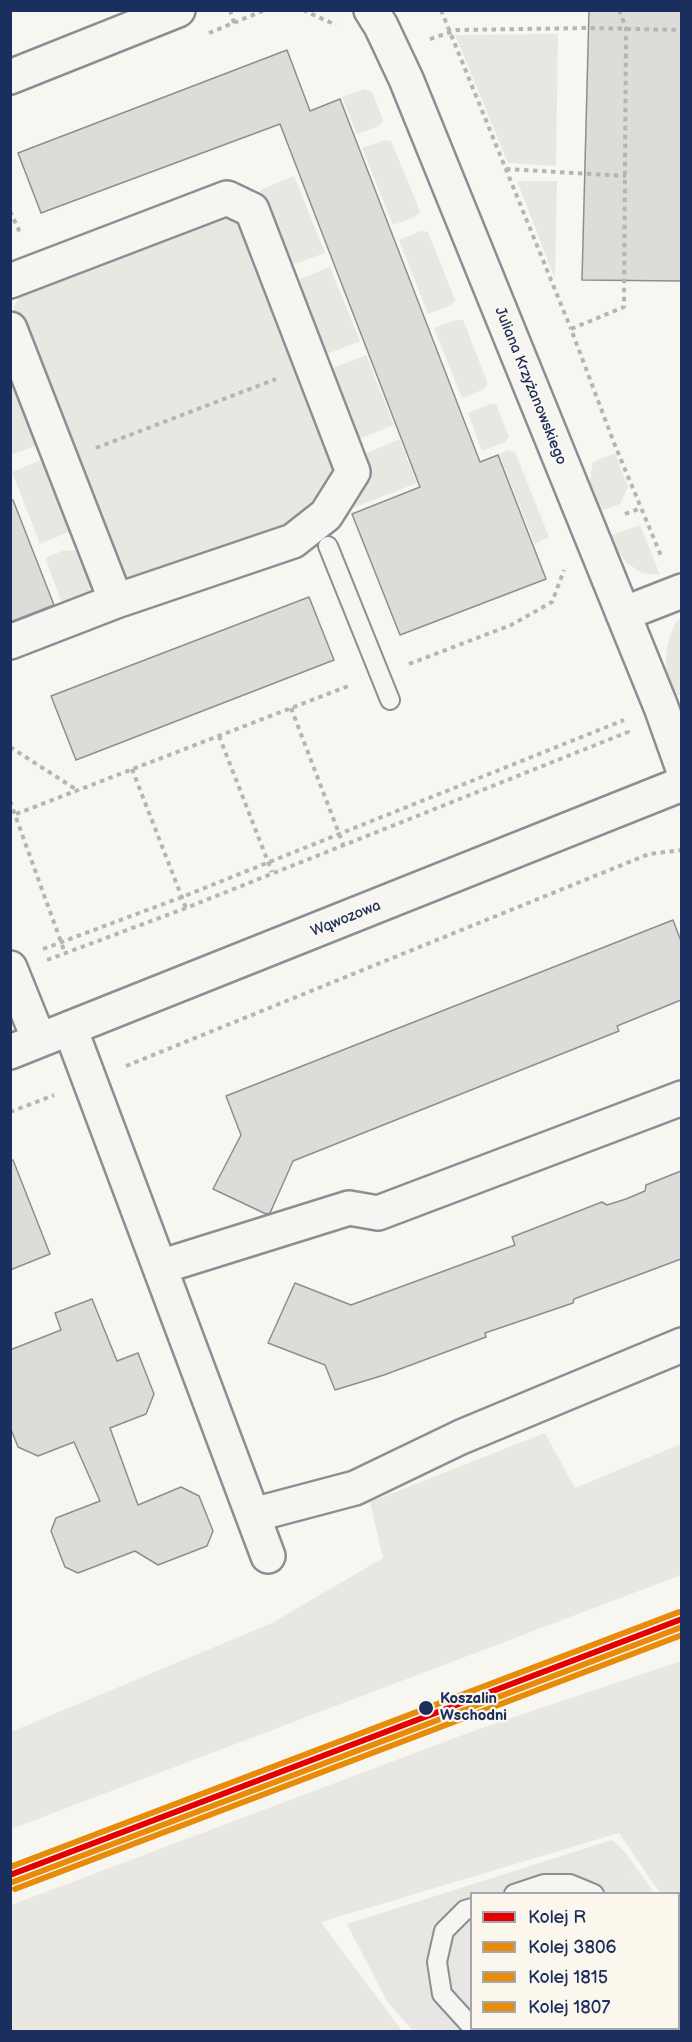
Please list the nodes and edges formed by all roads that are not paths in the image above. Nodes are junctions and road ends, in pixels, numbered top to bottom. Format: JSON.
{"nodes":[{"id":1,"x":178,"y":10,"type":"edge"},
{"id":2,"x":371,"y":10,"type":"edge"},
{"id":3,"x":10,"y":77,"type":"edge"},
{"id":4,"x":10,"y":281,"type":"edge"},
{"id":5,"x":10,"y":329,"type":"edge"},
{"id":6,"x":328,"y":546,"type":"dead end"},
{"id":7,"x":681,"y":591,"type":"edge"},
{"id":8,"x":116,"y":601,"type":"junction"},
{"id":9,"x":623,"y":614,"type":"junction"},
{"id":10,"x":10,"y":642,"type":"edge"},
{"id":11,"x":390,"y":700,"type":"dead end"},
{"id":12,"x":681,"y":765,"type":"edge"},
{"id":13,"x":681,"y":784,"type":"edge"},
{"id":14,"x":11,"y":971,"type":"edge"},
{"id":15,"x":70,"y":1028,"type":"junction"},
{"id":16,"x":25,"y":1046,"type":"edge"},
{"id":17,"x":681,"y":1098,"type":"edge"},
{"id":18,"x":160,"y":1267,"type":"junction"},
{"id":19,"x":681,"y":1344,"type":"edge"},
{"id":20,"x":253,"y":1515,"type":"junction"},
{"id":21,"x":268,"y":1556,"type":"dead end"},
{"id":22,"x":517,"y":1892,"type":"edge"},
{"id":23,"x":591,"y":1892,"type":"edge"},
{"id":24,"x":470,"y":1908,"type":"edge"},
{"id":25,"x":470,"y":2026,"type":"edge"}],
"edges":[{"from":1,"to":3,"type":"street"},
{"from":2,"to":9,"type":"street","name":"Juliana Krzyżanowskiego"},
{"from":4,"to":8,"type":"street"},
{"from":5,"to":8,"type":"street"},
{"from":6,"to":11,"type":"lane"},
{"from":7,"to":9,"type":"street"},
{"from":8,"to":10,"type":"street"},
{"from":9,"to":12,"type":"street","name":"Juliana Krzyżanowskiego"},
{"from":13,"to":15,"type":"street","name":"Wąwozowa"},
{"from":14,"to":16,"type":"street"},
{"from":15,"to":16,"type":"street","name":"Wąwozowa"},
{"from":15,"to":18,"type":"street"},
{"from":17,"to":18,"type":"street"},
{"from":18,"to":20,"type":"street"},
{"from":19,"to":20,"type":"street"},
{"from":20,"to":21,"type":"street"},
{"from":22,"to":23,"type":"lane"},
{"from":24,"to":25,"type":"lane"}]}
